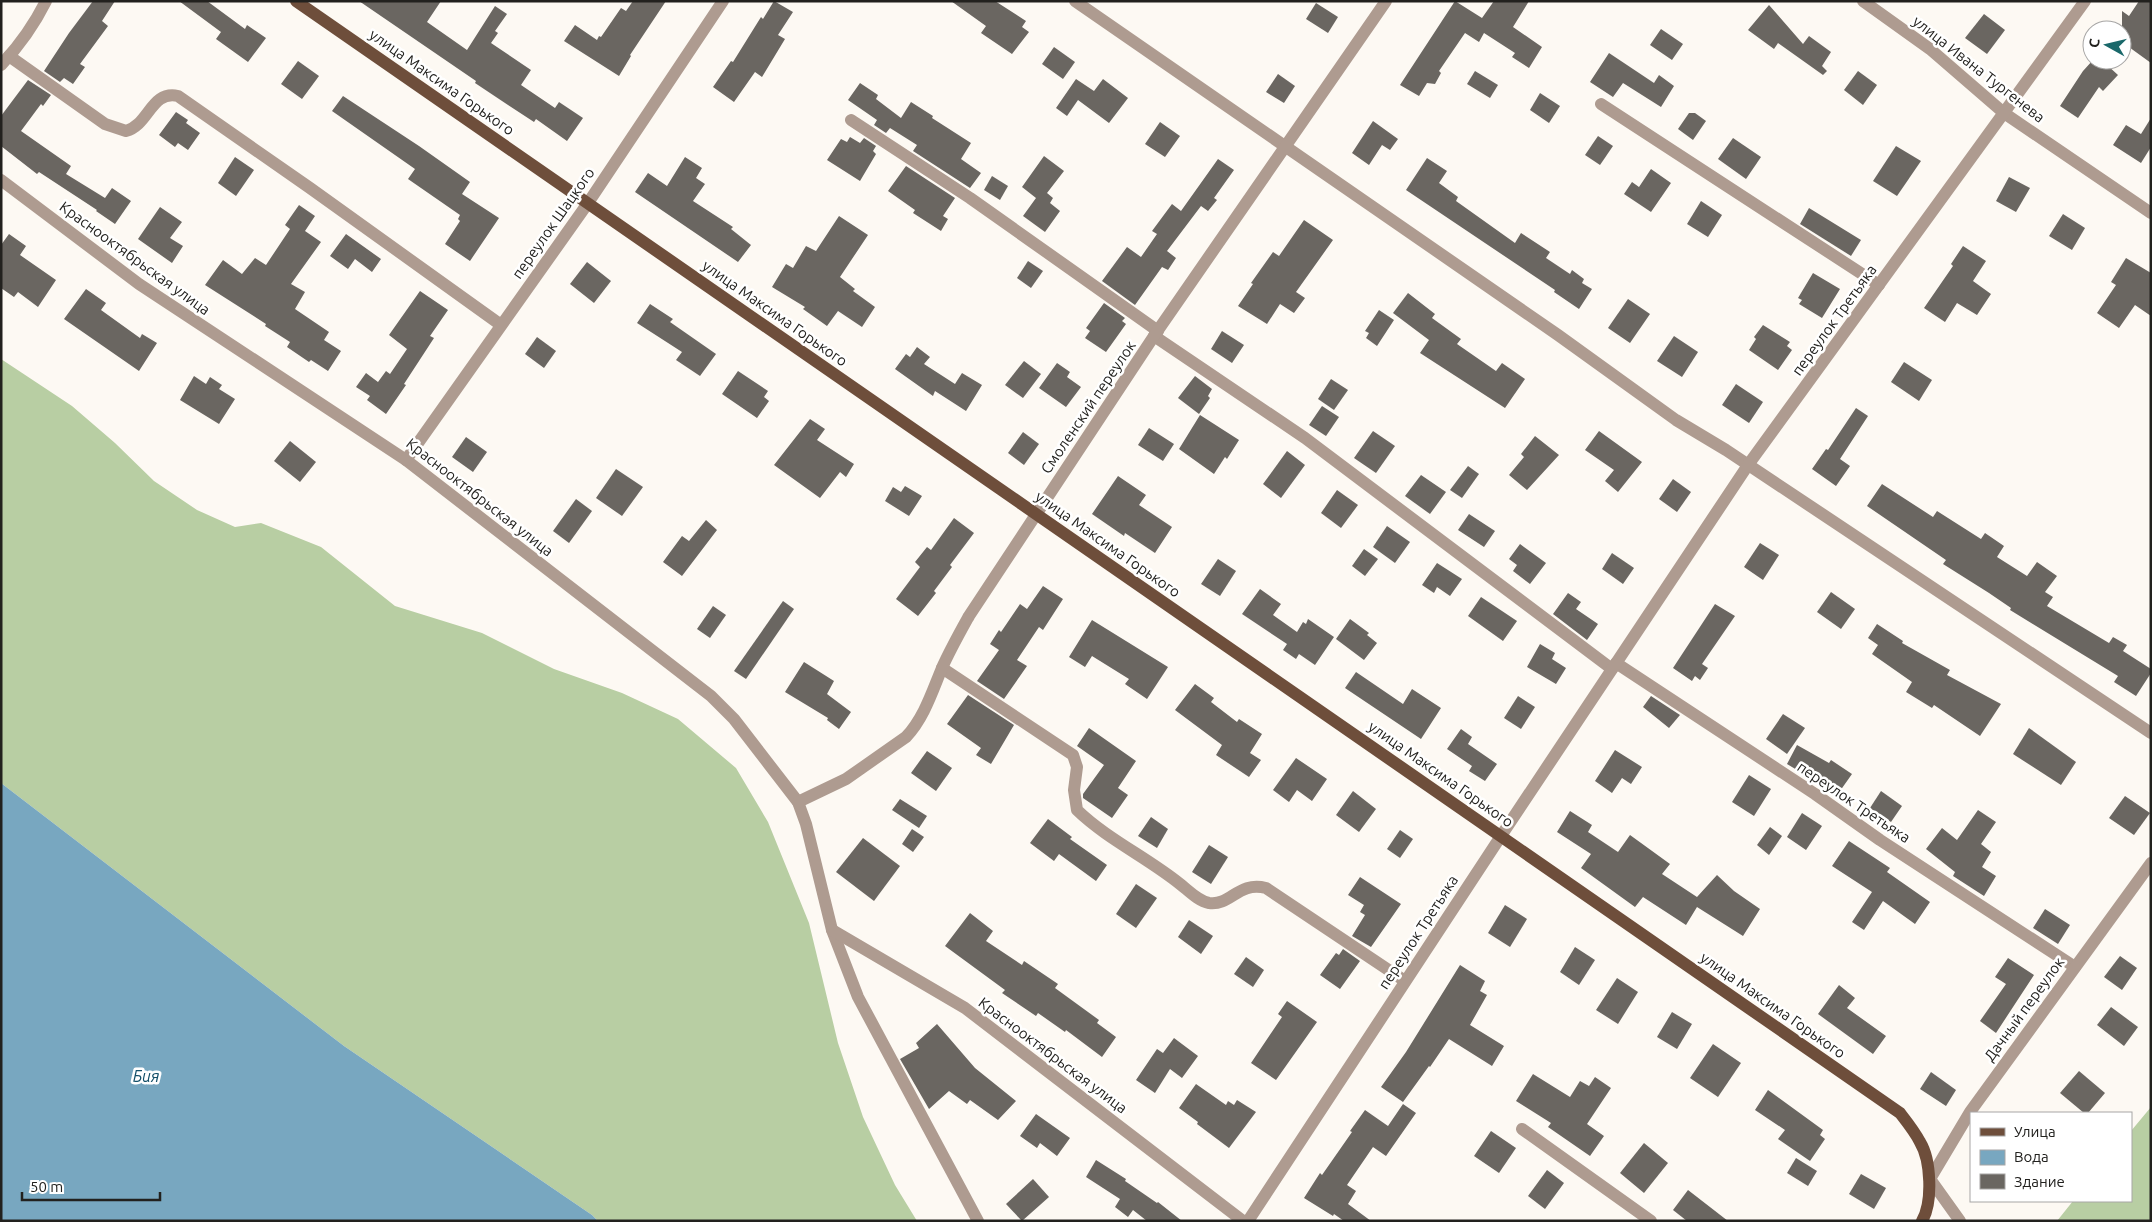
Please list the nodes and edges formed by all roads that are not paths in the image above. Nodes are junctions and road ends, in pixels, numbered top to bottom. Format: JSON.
{"nodes":[{"id":1,"x":46,"y":1,"type":"edge"},
{"id":2,"x":296,"y":1,"type":"edge"},
{"id":3,"x":723,"y":1,"type":"edge"},
{"id":4,"x":1075,"y":1,"type":"edge"},
{"id":5,"x":1386,"y":1,"type":"edge"},
{"id":6,"x":1863,"y":1,"type":"edge"},
{"id":7,"x":2085,"y":1,"type":"edge"},
{"id":8,"x":5,"y":61,"type":"edge"},
{"id":9,"x":1601,"y":104,"type":"dead end"},
{"id":10,"x":2004,"y":113,"type":"junction"},
{"id":11,"x":851,"y":120,"type":"dead end"},
{"id":12,"x":1284,"y":146,"type":"junction"},
{"id":13,"x":1,"y":180,"type":"edge"},
{"id":14,"x":588,"y":203,"type":"junction"},
{"id":15,"x":2151,"y":213,"type":"edge"},
{"id":16,"x":1879,"y":285,"type":"junction"},
{"id":17,"x":501,"y":325,"type":"junction"},
{"id":18,"x":1156,"y":333,"type":"junction"},
{"id":19,"x":406,"y":460,"type":"junction"},
{"id":20,"x":1748,"y":465,"type":"junction"},
{"id":21,"x":1036,"y":514,"type":"junction"},
{"id":22,"x":1614,"y":666,"type":"junction"},
{"id":23,"x":942,"y":668,"type":"junction"},
{"id":24,"x":2151,"y":733,"type":"edge"},
{"id":25,"x":798,"y":802,"type":"junction"},
{"id":26,"x":1501,"y":836,"type":"junction"},
{"id":27,"x":2151,"y":863,"type":"edge"},
{"id":28,"x":832,"y":930,"type":"junction"},
{"id":29,"x":2075,"y":967,"type":"junction"},
{"id":30,"x":1405,"y":981,"type":"junction"},
{"id":31,"x":1900,"y":1113,"type":"joint"},
{"id":32,"x":1522,"y":1129,"type":"dead end"},
{"id":33,"x":1930,"y":1179,"type":"junction"},
{"id":34,"x":978,"y":1221,"type":"edge"},
{"id":35,"x":1243,"y":1221,"type":"edge"},
{"id":36,"x":1248,"y":1221,"type":"edge"},
{"id":37,"x":1651,"y":1221,"type":"edge"},
{"id":38,"x":1922,"y":1221,"type":"edge"},
{"id":39,"x":1960,"y":1221,"type":"edge"}],
"edges":[{"from":1,"to":8,"type":"street"},
{"from":2,"to":14,"type":"main road","name":"улица Максима Горького"},
{"from":3,"to":14,"type":"street","name":"переулок Шацкого"},
{"from":4,"to":12,"type":"street"},
{"from":5,"to":12,"type":"street","name":"Смоленский переулок"},
{"from":6,"to":10,"type":"street","name":"улица Ивана Тургенева"},
{"from":7,"to":10,"type":"street","name":"переулок Третьяка"},
{"from":8,"to":17,"type":"street"},
{"from":9,"to":16,"type":"street"},
{"from":10,"to":15,"type":"street","name":"улица Ивана Тургенева"},
{"from":10,"to":16,"type":"street","name":"переулок Третьяка"},
{"from":11,"to":18,"type":"street"},
{"from":12,"to":18,"type":"street","name":"Смоленский переулок"},
{"from":12,"to":20,"type":"street"},
{"from":13,"to":19,"type":"street","name":"Краснооктябрьская улица"},
{"from":14,"to":17,"type":"street","name":"переулок Шацкого"},
{"from":14,"to":21,"type":"main road","name":"улица Максима Горького"},
{"from":16,"to":20,"type":"street","name":"переулок Третьяка"},
{"from":17,"to":19,"type":"street","name":"переулок Шацкого"},
{"from":18,"to":21,"type":"street","name":"Смоленский переулок"},
{"from":18,"to":22,"type":"street"},
{"from":19,"to":25,"type":"street","name":"Краснооктябрьская улица"},
{"from":20,"to":22,"type":"street","name":"переулок Третьяка"},
{"from":20,"to":24,"type":"street"},
{"from":21,"to":23,"type":"street","name":"Смоленский переулок"},
{"from":21,"to":26,"type":"main road","name":"улица Максима Горького"},
{"from":22,"to":26,"type":"street","name":"переулок Третьяка"},
{"from":22,"to":29,"type":"street","name":"переулок Третьяка"},
{"from":23,"to":25,"type":"street","name":"Смоленский переулок"},
{"from":23,"to":30,"type":"street"},
{"from":25,"to":28,"type":"street","name":"Краснооктябрьская улица"},
{"from":26,"to":30,"type":"street","name":"переулок Третьяка"},
{"from":26,"to":31,"type":"main road","name":"улица Максима Горького"},
{"from":27,"to":29,"type":"street","name":"Дачный переулок"},
{"from":28,"to":34,"type":"street","name":"Краснооктябрьская улица"},
{"from":28,"to":35,"type":"street","name":"Краснооктябрьская улица"},
{"from":29,"to":33,"type":"street","name":"Дачный переулок"},
{"from":30,"to":36,"type":"street","name":"переулок Третьяка"},
{"from":31,"to":33,"type":"main road","name":"Дачный переулок"},
{"from":32,"to":37,"type":"street"},
{"from":33,"to":38,"type":"main road","name":"Дачный переулок"},
{"from":33,"to":39,"type":"street"}]}
